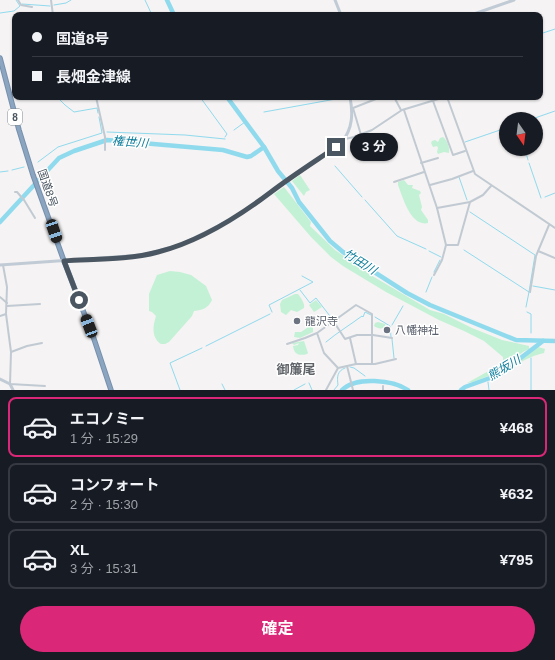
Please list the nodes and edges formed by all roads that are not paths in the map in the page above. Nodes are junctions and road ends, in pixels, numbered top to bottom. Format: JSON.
{"nodes":[{"id":1,"x":18,"y":0,"type":"edge"},
{"id":2,"x":51,"y":0,"type":"edge"},
{"id":3,"x":335,"y":0,"type":"edge"},
{"id":4,"x":514,"y":0,"type":"edge"},
{"id":5,"x":32,"y":7,"type":"dead end"},
{"id":6,"x":53,"y":12,"type":"edge"},
{"id":7,"x":340,"y":12,"type":"edge"},
{"id":8,"x":480,"y":12,"type":"edge"},
{"id":9,"x":0,"y":58,"type":"edge"},
{"id":10,"x":97,"y":100,"type":"edge"},
{"id":11,"x":351,"y":100,"type":"edge"},
{"id":12,"x":373,"y":100,"type":"edge"},
{"id":13,"x":396,"y":100,"type":"edge"},
{"id":14,"x":436,"y":100,"type":"edge"},
{"id":15,"x":447,"y":100,"type":"edge"},
{"id":16,"x":433,"y":101,"type":"junction"},
{"id":17,"x":352,"y":108,"type":"junction"},
{"id":18,"x":403,"y":110,"type":"junction"},
{"id":19,"x":361,"y":135,"type":"junction"},
{"id":20,"x":345,"y":139,"type":"junction"},
{"id":21,"x":105,"y":150,"type":"dead end"},
{"id":22,"x":465,"y":151,"type":"junction"},
{"id":23,"x":438,"y":158,"type":"dead end"},
{"id":24,"x":421,"y":163,"type":"junction"},
{"id":25,"x":473,"y":171,"type":"junction"},
{"id":26,"x":424,"y":172,"type":"junction"},
{"id":27,"x":394,"y":182,"type":"dead end"},
{"id":28,"x":430,"y":185,"type":"junction"},
{"id":29,"x":491,"y":186,"type":"junction"},
{"id":30,"x":16,"y":192,"type":"dead end"},
{"id":31,"x":470,"y":202,"type":"junction"},
{"id":32,"x":437,"y":208,"type":"junction"},
{"id":33,"x":35,"y":218,"type":"dead end"},
{"id":34,"x":553,"y":226,"type":"edge"},
{"id":35,"x":446,"y":245,"type":"junction"},
{"id":36,"x":538,"y":251,"type":"junction"},
{"id":37,"x":555,"y":258,"type":"edge"},
{"id":38,"x":64,"y":261,"type":"junction"},
{"id":39,"x":2,"y":265,"type":"edge"},
{"id":40,"x":434,"y":275,"type":"dead end"},
{"id":41,"x":530,"y":292,"type":"dead end"},
{"id":42,"x":0,"y":297,"type":"edge"},
{"id":43,"x":4,"y":300,"type":"junction"},
{"id":44,"x":0,"y":301,"type":"edge"},
{"id":45,"x":40,"y":304,"type":"dead end"},
{"id":46,"x":7,"y":305,"type":"junction"},
{"id":47,"x":6,"y":314,"type":"junction"},
{"id":48,"x":0,"y":316,"type":"edge"},
{"id":49,"x":334,"y":322,"type":"junction"},
{"id":50,"x":317,"y":333,"type":"junction"},
{"id":51,"x":373,"y":335,"type":"junction"},
{"id":52,"x":350,"y":338,"type":"junction"},
{"id":53,"x":392,"y":338,"type":"dead end"},
{"id":54,"x":42,"y":343,"type":"dead end"},
{"id":55,"x":287,"y":344,"type":"dead end"},
{"id":56,"x":11,"y":352,"type":"junction"},
{"id":57,"x":396,"y":359,"type":"dead end"},
{"id":58,"x":372,"y":363,"type":"junction"},
{"id":59,"x":356,"y":364,"type":"junction"},
{"id":60,"x":347,"y":366,"type":"junction"},
{"id":61,"x":338,"y":368,"type":"junction"},
{"id":62,"x":0,"y":379,"type":"edge"},
{"id":63,"x":44,"y":386,"type":"dead end"},
{"id":64,"x":383,"y":386,"type":"dead end"},
{"id":65,"x":10,"y":387,"type":"edge"},
{"id":66,"x":13,"y":390,"type":"edge"},
{"id":67,"x":111,"y":390,"type":"edge"},
{"id":68,"x":326,"y":390,"type":"edge"},
{"id":69,"x":353,"y":390,"type":"edge"},
{"id":70,"x":383,"y":390,"type":"edge"}],
"edges":[{"from":1,"to":5,"type":"street"},
{"from":2,"to":6,"type":"street"},
{"from":3,"to":7,"type":"main road"},
{"from":4,"to":8,"type":"main road"},
{"from":9,"to":38,"type":"highway","name":"国道8号","number":"8"},
{"from":10,"to":21,"type":"street"},
{"from":11,"to":17,"type":"main road"},
{"from":12,"to":17,"type":"street"},
{"from":13,"to":18,"type":"street"},
{"from":14,"to":16,"type":"street"},
{"from":15,"to":22,"type":"street"},
{"from":16,"to":18,"type":"street"},
{"from":16,"to":22,"type":"street"},
{"from":17,"to":19,"type":"street"},
{"from":17,"to":20,"type":"main road"},
{"from":18,"to":19,"type":"street"},
{"from":18,"to":24,"type":"street"},
{"from":19,"to":20,"type":"street"},
{"from":20,"to":38,"type":"main road"},
{"from":22,"to":25,"type":"street"},
{"from":23,"to":24,"type":"street"},
{"from":24,"to":26,"type":"street"},
{"from":25,"to":28,"type":"street"},
{"from":25,"to":29,"type":"street"},
{"from":26,"to":27,"type":"street"},
{"from":26,"to":28,"type":"street"},
{"from":28,"to":32,"type":"street"},
{"from":29,"to":31,"type":"street"},
{"from":29,"to":34,"type":"street"},
{"from":30,"to":33,"type":"street"},
{"from":31,"to":32,"type":"street"},
{"from":31,"to":35,"type":"street"},
{"from":32,"to":35,"type":"street"},
{"from":34,"to":36,"type":"street"},
{"from":35,"to":40,"type":"street"},
{"from":36,"to":37,"type":"street"},
{"from":36,"to":41,"type":"street"},
{"from":38,"to":39,"type":"main road"},
{"from":38,"to":67,"type":"highway","name":"国道8号","number":"8"},
{"from":39,"to":46,"type":"street"},
{"from":42,"to":43,"type":"street"},
{"from":43,"to":44,"type":"street"},
{"from":43,"to":46,"type":"street"},
{"from":45,"to":46,"type":"street"},
{"from":46,"to":47,"type":"street"},
{"from":47,"to":48,"type":"street"},
{"from":47,"to":56,"type":"street"},
{"from":49,"to":50,"type":"street"},
{"from":49,"to":51,"type":"street"},
{"from":49,"to":52,"type":"street"},
{"from":50,"to":55,"type":"street"},
{"from":50,"to":61,"type":"street"},
{"from":51,"to":52,"type":"street"},
{"from":51,"to":53,"type":"street"},
{"from":51,"to":58,"type":"street"},
{"from":52,"to":59,"type":"street"},
{"from":54,"to":56,"type":"street"},
{"from":56,"to":65,"type":"street"},
{"from":57,"to":58,"type":"street"},
{"from":58,"to":59,"type":"street"},
{"from":59,"to":60,"type":"street"},
{"from":60,"to":61,"type":"street"},
{"from":60,"to":69,"type":"street"},
{"from":61,"to":68,"type":"street"},
{"from":62,"to":65,"type":"main road"},
{"from":63,"to":65,"type":"street"},
{"from":64,"to":70,"type":"street"},
{"from":65,"to":66,"type":"main road"}]}
